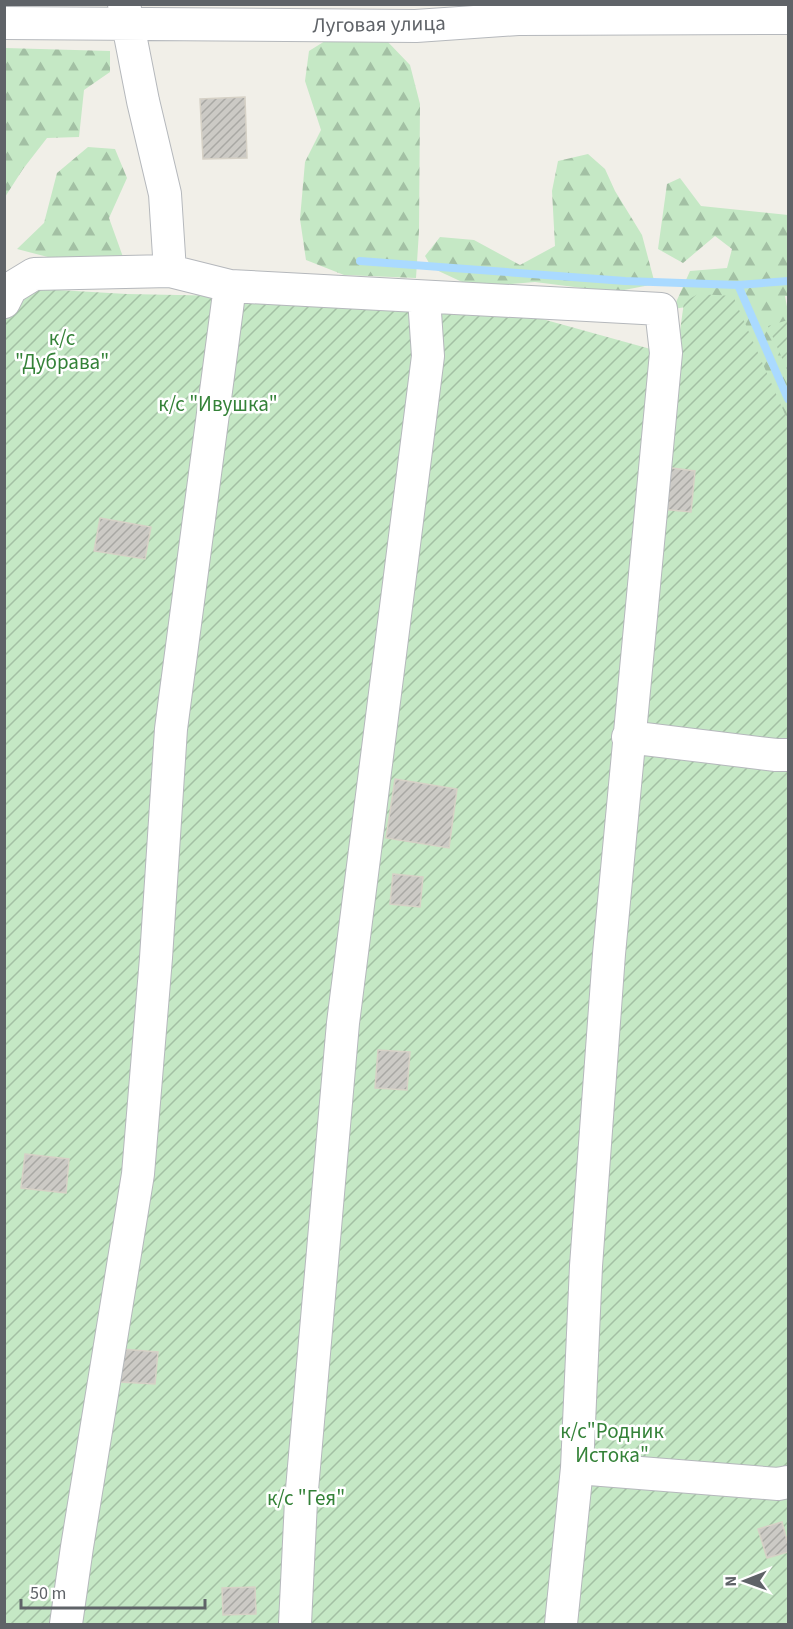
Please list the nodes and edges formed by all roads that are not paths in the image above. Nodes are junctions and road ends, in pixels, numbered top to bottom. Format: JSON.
{"nodes":[{"id":1,"x":126,"y":14,"type":"edge"},
{"id":2,"x":789,"y":18,"type":"edge"},
{"id":3,"x":4,"y":23,"type":"edge"},
{"id":4,"x":170,"y":271,"type":"junction"},
{"id":5,"x":230,"y":286,"type":"junction"},
{"id":6,"x":424,"y":298,"type":"junction"},
{"id":7,"x":4,"y":302,"type":"edge"},
{"id":8,"x":628,"y":737,"type":"junction"},
{"id":9,"x":789,"y":755,"type":"edge"},
{"id":10,"x":577,"y":1468,"type":"junction"},
{"id":11,"x":789,"y":1482,"type":"edge"},
{"id":12,"x":66,"y":1624,"type":"edge"},
{"id":13,"x":295,"y":1624,"type":"edge"},
{"id":14,"x":561,"y":1624,"type":"edge"}],
"edges":[{"from":1,"to":2,"type":"street","name":"Луговая улица"},
{"from":1,"to":3,"type":"street","name":"Луговая улица"},
{"from":1,"to":4,"type":"street"},
{"from":4,"to":5,"type":"street"},
{"from":4,"to":7,"type":"street"},
{"from":5,"to":6,"type":"street"},
{"from":5,"to":12,"type":"street"},
{"from":6,"to":8,"type":"street"},
{"from":6,"to":13,"type":"street"},
{"from":8,"to":9,"type":"street"},
{"from":8,"to":10,"type":"street"},
{"from":10,"to":11,"type":"street"},
{"from":10,"to":14,"type":"street"}]}
